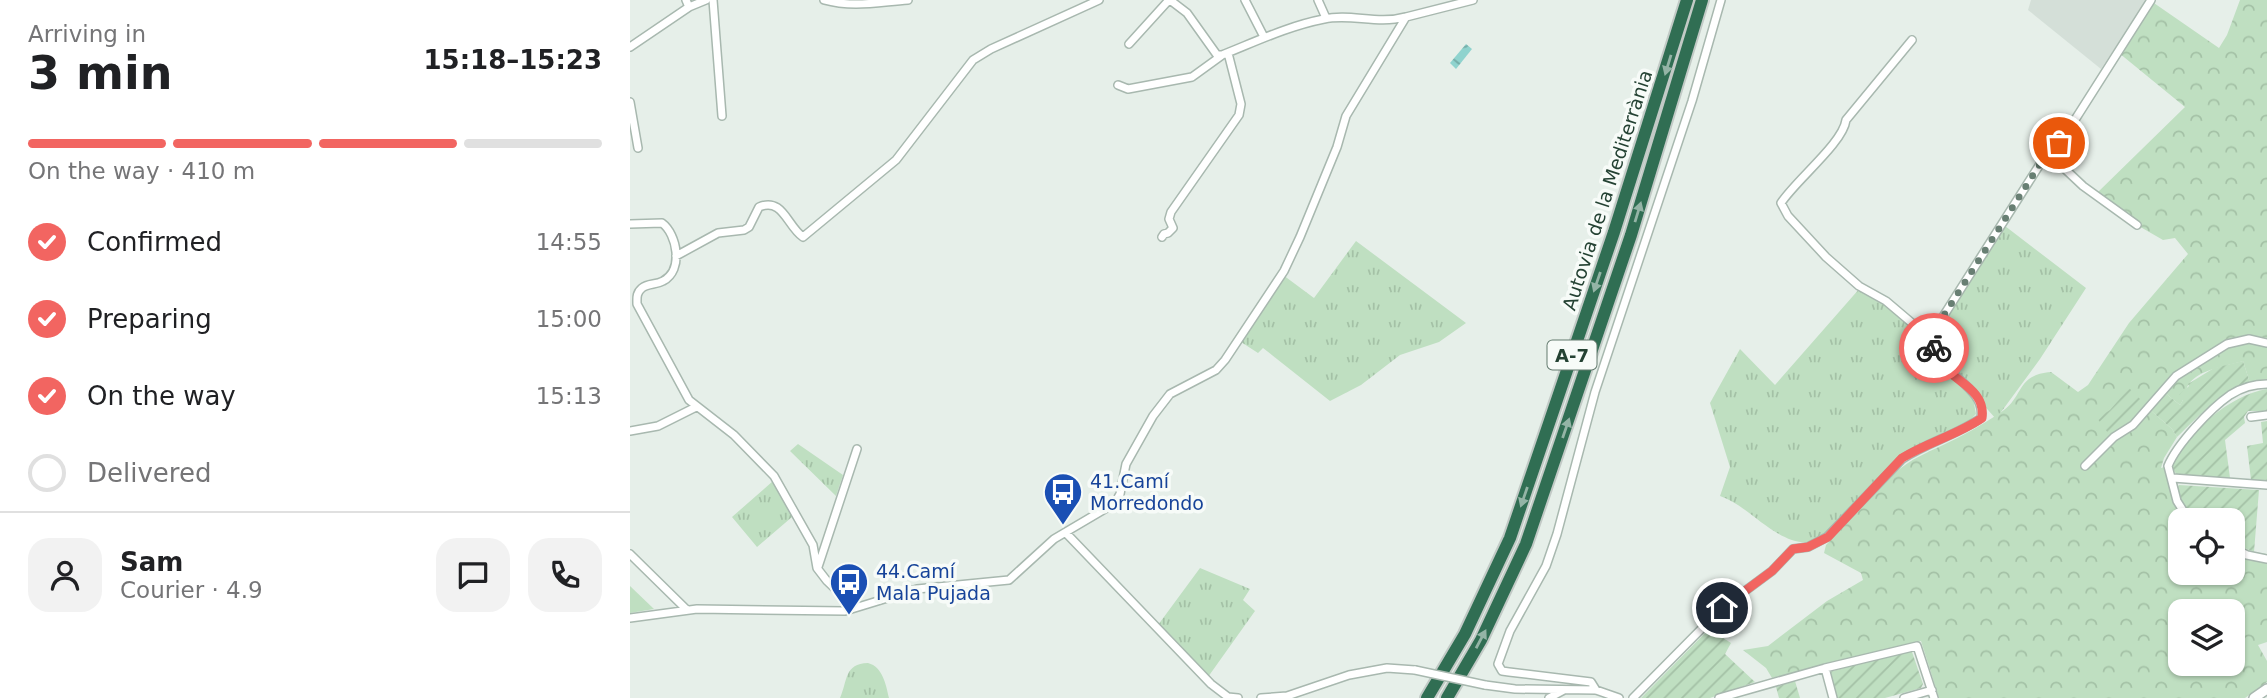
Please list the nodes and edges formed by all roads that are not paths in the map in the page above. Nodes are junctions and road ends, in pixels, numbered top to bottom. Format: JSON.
{"nodes":[{"id":1,"x":706,"y":0,"type":"edge"},
{"id":2,"x":713,"y":0,"type":"edge"},
{"id":3,"x":824,"y":0,"type":"edge"},
{"id":4,"x":908,"y":0,"type":"edge"},
{"id":5,"x":1099,"y":0,"type":"edge"},
{"id":6,"x":1170,"y":0,"type":"edge"},
{"id":7,"x":1245,"y":0,"type":"edge"},
{"id":8,"x":1318,"y":0,"type":"edge"},
{"id":9,"x":1473,"y":0,"type":"edge"},
{"id":10,"x":1687,"y":0,"type":"edge"},
{"id":11,"x":1702,"y":0,"type":"edge"},
{"id":12,"x":1721,"y":0,"type":"edge"},
{"id":13,"x":2151,"y":0,"type":"edge"},
{"id":14,"x":688,"y":3,"type":"edge"},
{"id":15,"x":1406,"y":17,"type":"junction"},
{"id":16,"x":1326,"y":18,"type":"junction"},
{"id":17,"x":1264,"y":37,"type":"junction"},
{"id":18,"x":1912,"y":40,"type":"dead end"},
{"id":19,"x":1129,"y":44,"type":"dead end"},
{"id":20,"x":630,"y":47,"type":"edge"},
{"id":21,"x":1225,"y":54,"type":"junction"},
{"id":22,"x":1118,"y":85,"type":"dead end"},
{"id":23,"x":630,"y":102,"type":"edge"},
{"id":24,"x":722,"y":116,"type":"dead end"},
{"id":25,"x":638,"y":148,"type":"dead end"},
{"id":26,"x":2049,"y":154,"type":"junction"},
{"id":27,"x":630,"y":224,"type":"edge"},
{"id":28,"x":2137,"y":225,"type":"dead end"},
{"id":29,"x":1163,"y":237,"type":"dead end"},
{"id":30,"x":676,"y":257,"type":"junction"},
{"id":31,"x":634,"y":298,"type":"edge"},
{"id":32,"x":1932,"y":340,"type":"junction"},
{"id":33,"x":2267,"y":343,"type":"edge"},
{"id":34,"x":2267,"y":384,"type":"edge"},
{"id":35,"x":696,"y":407,"type":"junction"},
{"id":36,"x":2267,"y":415,"type":"edge"},
{"id":37,"x":2251,"y":417,"type":"dead end"},
{"id":38,"x":630,"y":431,"type":"edge"},
{"id":39,"x":857,"y":449,"type":"dead end"},
{"id":40,"x":2085,"y":466,"type":"dead end"},
{"id":41,"x":2172,"y":478,"type":"junction"},
{"id":42,"x":2267,"y":485,"type":"edge"},
{"id":43,"x":2181,"y":508,"type":"edge"},
{"id":44,"x":1066,"y":533,"type":"junction"},
{"id":45,"x":630,"y":554,"type":"edge"},
{"id":46,"x":2245,"y":554,"type":"edge"},
{"id":47,"x":2267,"y":559,"type":"edge"},
{"id":48,"x":817,"y":568,"type":"junction"},
{"id":49,"x":854,"y":607,"type":"junction"},
{"id":50,"x":688,"y":610,"type":"junction"},
{"id":51,"x":630,"y":618,"type":"edge"},
{"id":52,"x":1825,"y":668,"type":"junction"},
{"id":53,"x":1565,"y":689,"type":"junction"},
{"id":54,"x":2267,"y":689,"type":"edge"},
{"id":55,"x":1596,"y":690,"type":"junction"},
{"id":56,"x":1933,"y":694,"type":"edge"},
{"id":57,"x":1238,"y":698,"type":"edge"},
{"id":58,"x":1261,"y":698,"type":"edge"},
{"id":59,"x":1427,"y":698,"type":"edge"},
{"id":60,"x":1447,"y":698,"type":"edge"},
{"id":61,"x":1549,"y":698,"type":"edge"},
{"id":62,"x":1619,"y":698,"type":"edge"},
{"id":63,"x":1633,"y":698,"type":"edge"},
{"id":64,"x":1719,"y":698,"type":"edge"},
{"id":65,"x":1833,"y":698,"type":"edge"},
{"id":66,"x":1904,"y":698,"type":"edge"},
{"id":67,"x":2254,"y":698,"type":"edge"}],
"edges":[{"from":1,"to":14,"type":"street"},
{"from":2,"to":24,"type":"street"},
{"from":3,"to":4,"type":"street"},
{"from":5,"to":30,"type":"street"},
{"from":6,"to":19,"type":"street"},
{"from":6,"to":21,"type":"street"},
{"from":7,"to":17,"type":"street"},
{"from":8,"to":16,"type":"street"},
{"from":9,"to":15,"type":"street"},
{"from":10,"to":59,"type":"highway","name":"Autovia de la Mediterrània","number":"A-7","one_way":true},
{"from":60,"to":11,"type":"highway","name":"Autovia de la Mediterrània","number":"A-7","one_way":true},
{"from":12,"to":55,"type":"street"},
{"from":13,"to":26,"type":"street"},
{"from":14,"to":20,"type":"street"},
{"from":15,"to":16,"type":"street"},
{"from":15,"to":44,"type":"street"},
{"from":16,"to":17,"type":"street"},
{"from":17,"to":21,"type":"street"},
{"from":18,"to":32,"type":"street"},
{"from":21,"to":22,"type":"street"},
{"from":21,"to":29,"type":"street"},
{"from":23,"to":25,"type":"street"},
{"from":26,"to":28,"type":"street"},
{"from":26,"to":32,"type":"street"},
{"from":27,"to":30,"type":"street"},
{"from":30,"to":31,"type":"street"},
{"from":31,"to":35,"type":"street"},
{"from":32,"to":63,"type":"street"},
{"from":33,"to":40,"type":"street"},
{"from":34,"to":41,"type":"street"},
{"from":35,"to":38,"type":"street"},
{"from":35,"to":48,"type":"street"},
{"from":36,"to":37,"type":"street"},
{"from":39,"to":48,"type":"street"},
{"from":41,"to":42,"type":"street"},
{"from":41,"to":43,"type":"street"},
{"from":44,"to":49,"type":"street"},
{"from":44,"to":57,"type":"street"},
{"from":45,"to":50,"type":"street"},
{"from":46,"to":47,"type":"street"},
{"from":48,"to":49,"type":"street"},
{"from":49,"to":50,"type":"street"},
{"from":50,"to":51,"type":"street"},
{"from":52,"to":56,"type":"street"},
{"from":52,"to":64,"type":"street"},
{"from":52,"to":65,"type":"street"},
{"from":53,"to":55,"type":"street"},
{"from":53,"to":58,"type":"street","bridge":true},
{"from":53,"to":61,"type":"street"},
{"from":54,"to":67,"type":"street"},
{"from":55,"to":62,"type":"street"},
{"from":56,"to":66,"type":"street"}]}
